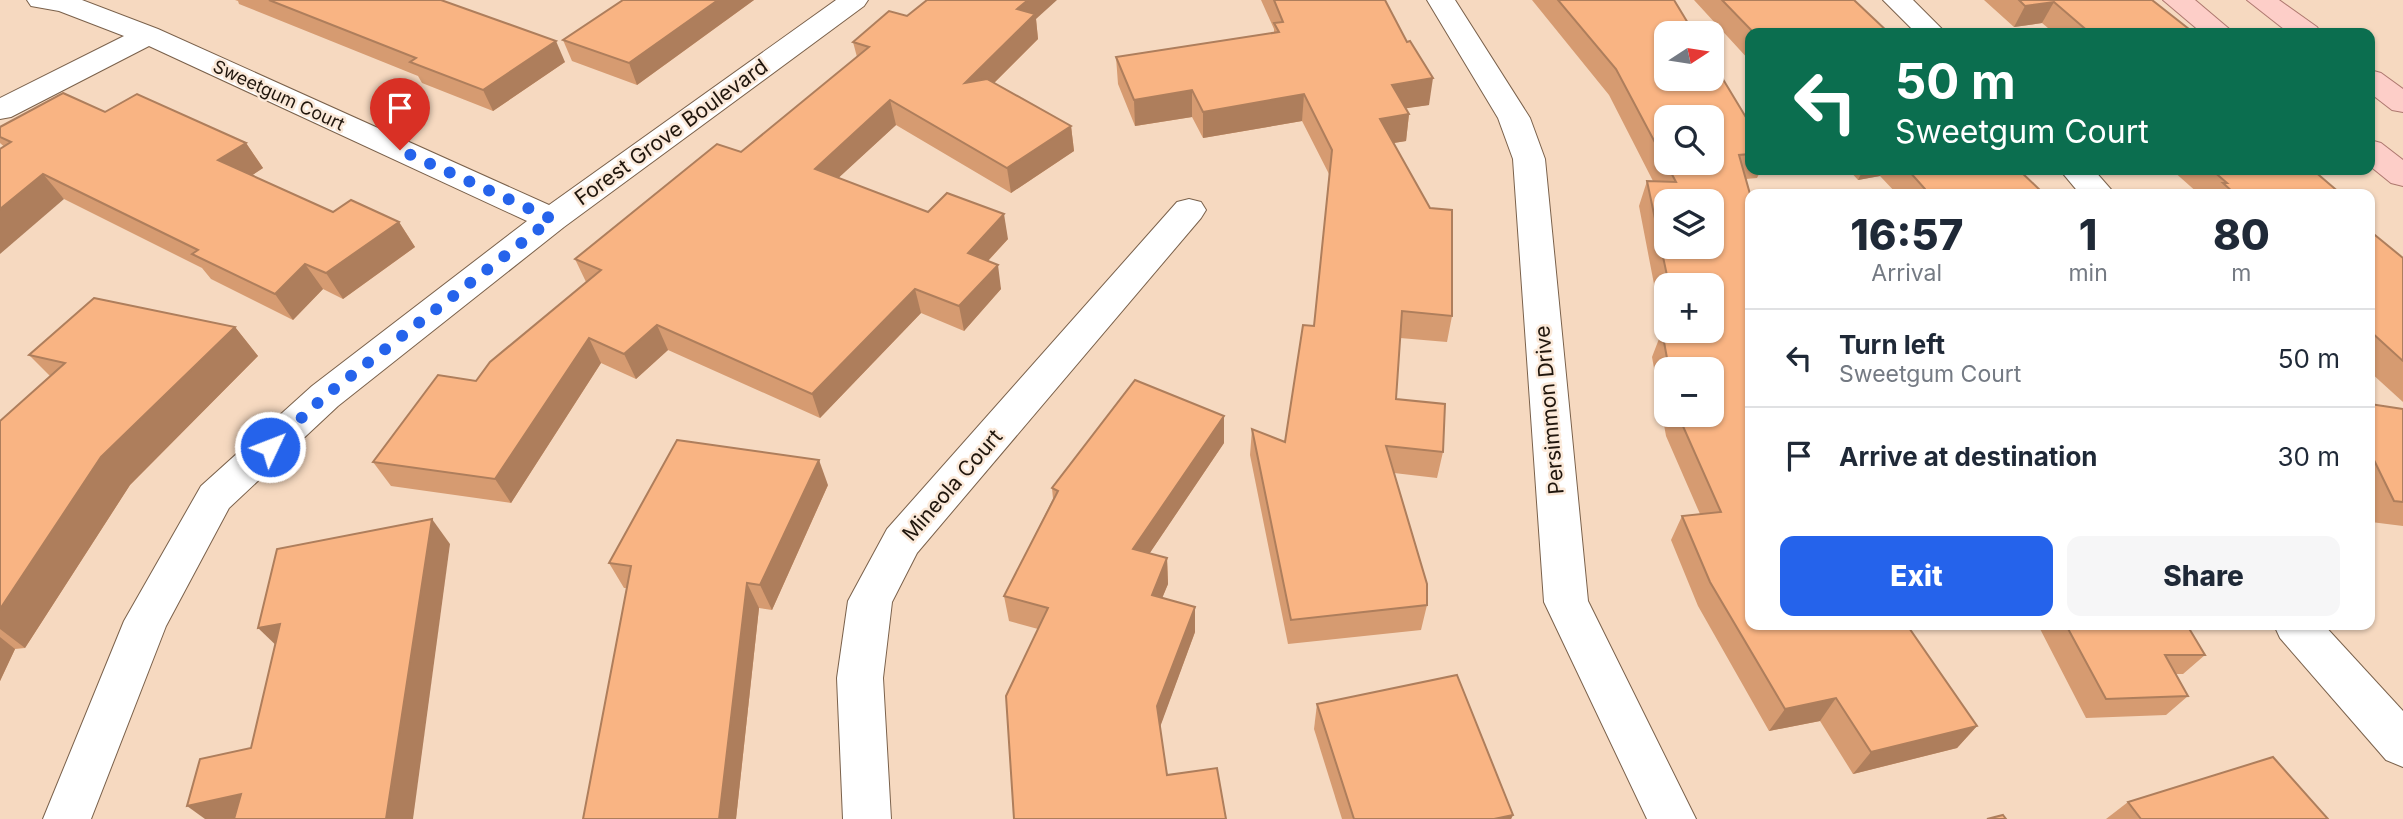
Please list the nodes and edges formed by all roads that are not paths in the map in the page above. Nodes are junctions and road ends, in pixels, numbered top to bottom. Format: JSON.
{"nodes":[{"id":1,"x":41,"y":0,"type":"edge"},
{"id":2,"x":854,"y":0,"type":"edge"},
{"id":3,"x":1441,"y":0,"type":"edge"},
{"id":4,"x":1897,"y":0,"type":"edge"},
{"id":5,"x":2177,"y":0,"type":"edge"},
{"id":6,"x":2261,"y":0,"type":"edge"},
{"id":7,"x":1927,"y":28,"type":"edge"},
{"id":8,"x":2213,"y":28,"type":"edge"},
{"id":9,"x":2300,"y":28,"type":"edge"},
{"id":10,"x":148,"y":35,"type":"junction"},
{"id":11,"x":2375,"y":82,"type":"edge"},
{"id":12,"x":2400,"y":99,"type":"edge"},
{"id":13,"x":0,"y":110,"type":"edge"},
{"id":14,"x":2375,"y":154,"type":"edge"},
{"id":15,"x":2081,"y":175,"type":"edge"},
{"id":16,"x":2403,"y":176,"type":"edge"},
{"id":17,"x":2093,"y":189,"type":"edge"},
{"id":18,"x":1189,"y":210,"type":"dead end"},
{"id":19,"x":552,"y":219,"type":"junction"},
{"id":20,"x":2300,"y":630,"type":"edge"},
{"id":21,"x":2403,"y":745,"type":"edge"},
{"id":22,"x":67,"y":819,"type":"edge"},
{"id":23,"x":867,"y":819,"type":"edge"},
{"id":24,"x":1672,"y":819,"type":"edge"}],
"edges":[{"from":1,"to":10,"type":"street","name":"Sweetgum Court"},
{"from":2,"to":19,"type":"street","name":"Forest Grove Boulevard"},
{"from":3,"to":24,"type":"street","name":"Persimmon Drive"},
{"from":4,"to":7,"type":"street"},
{"from":5,"to":8,"type":"main road"},
{"from":6,"to":9,"type":"main road"},
{"from":10,"to":13,"type":"street"},
{"from":10,"to":19,"type":"street","name":"Sweetgum Court"},
{"from":11,"to":12,"type":"main road"},
{"from":14,"to":16,"type":"main road"},
{"from":15,"to":17,"type":"street"},
{"from":18,"to":23,"type":"street","name":"Mineola Court"},
{"from":19,"to":22,"type":"street","name":"Forest Grove Boulevard"},
{"from":20,"to":21,"type":"street"}]}
